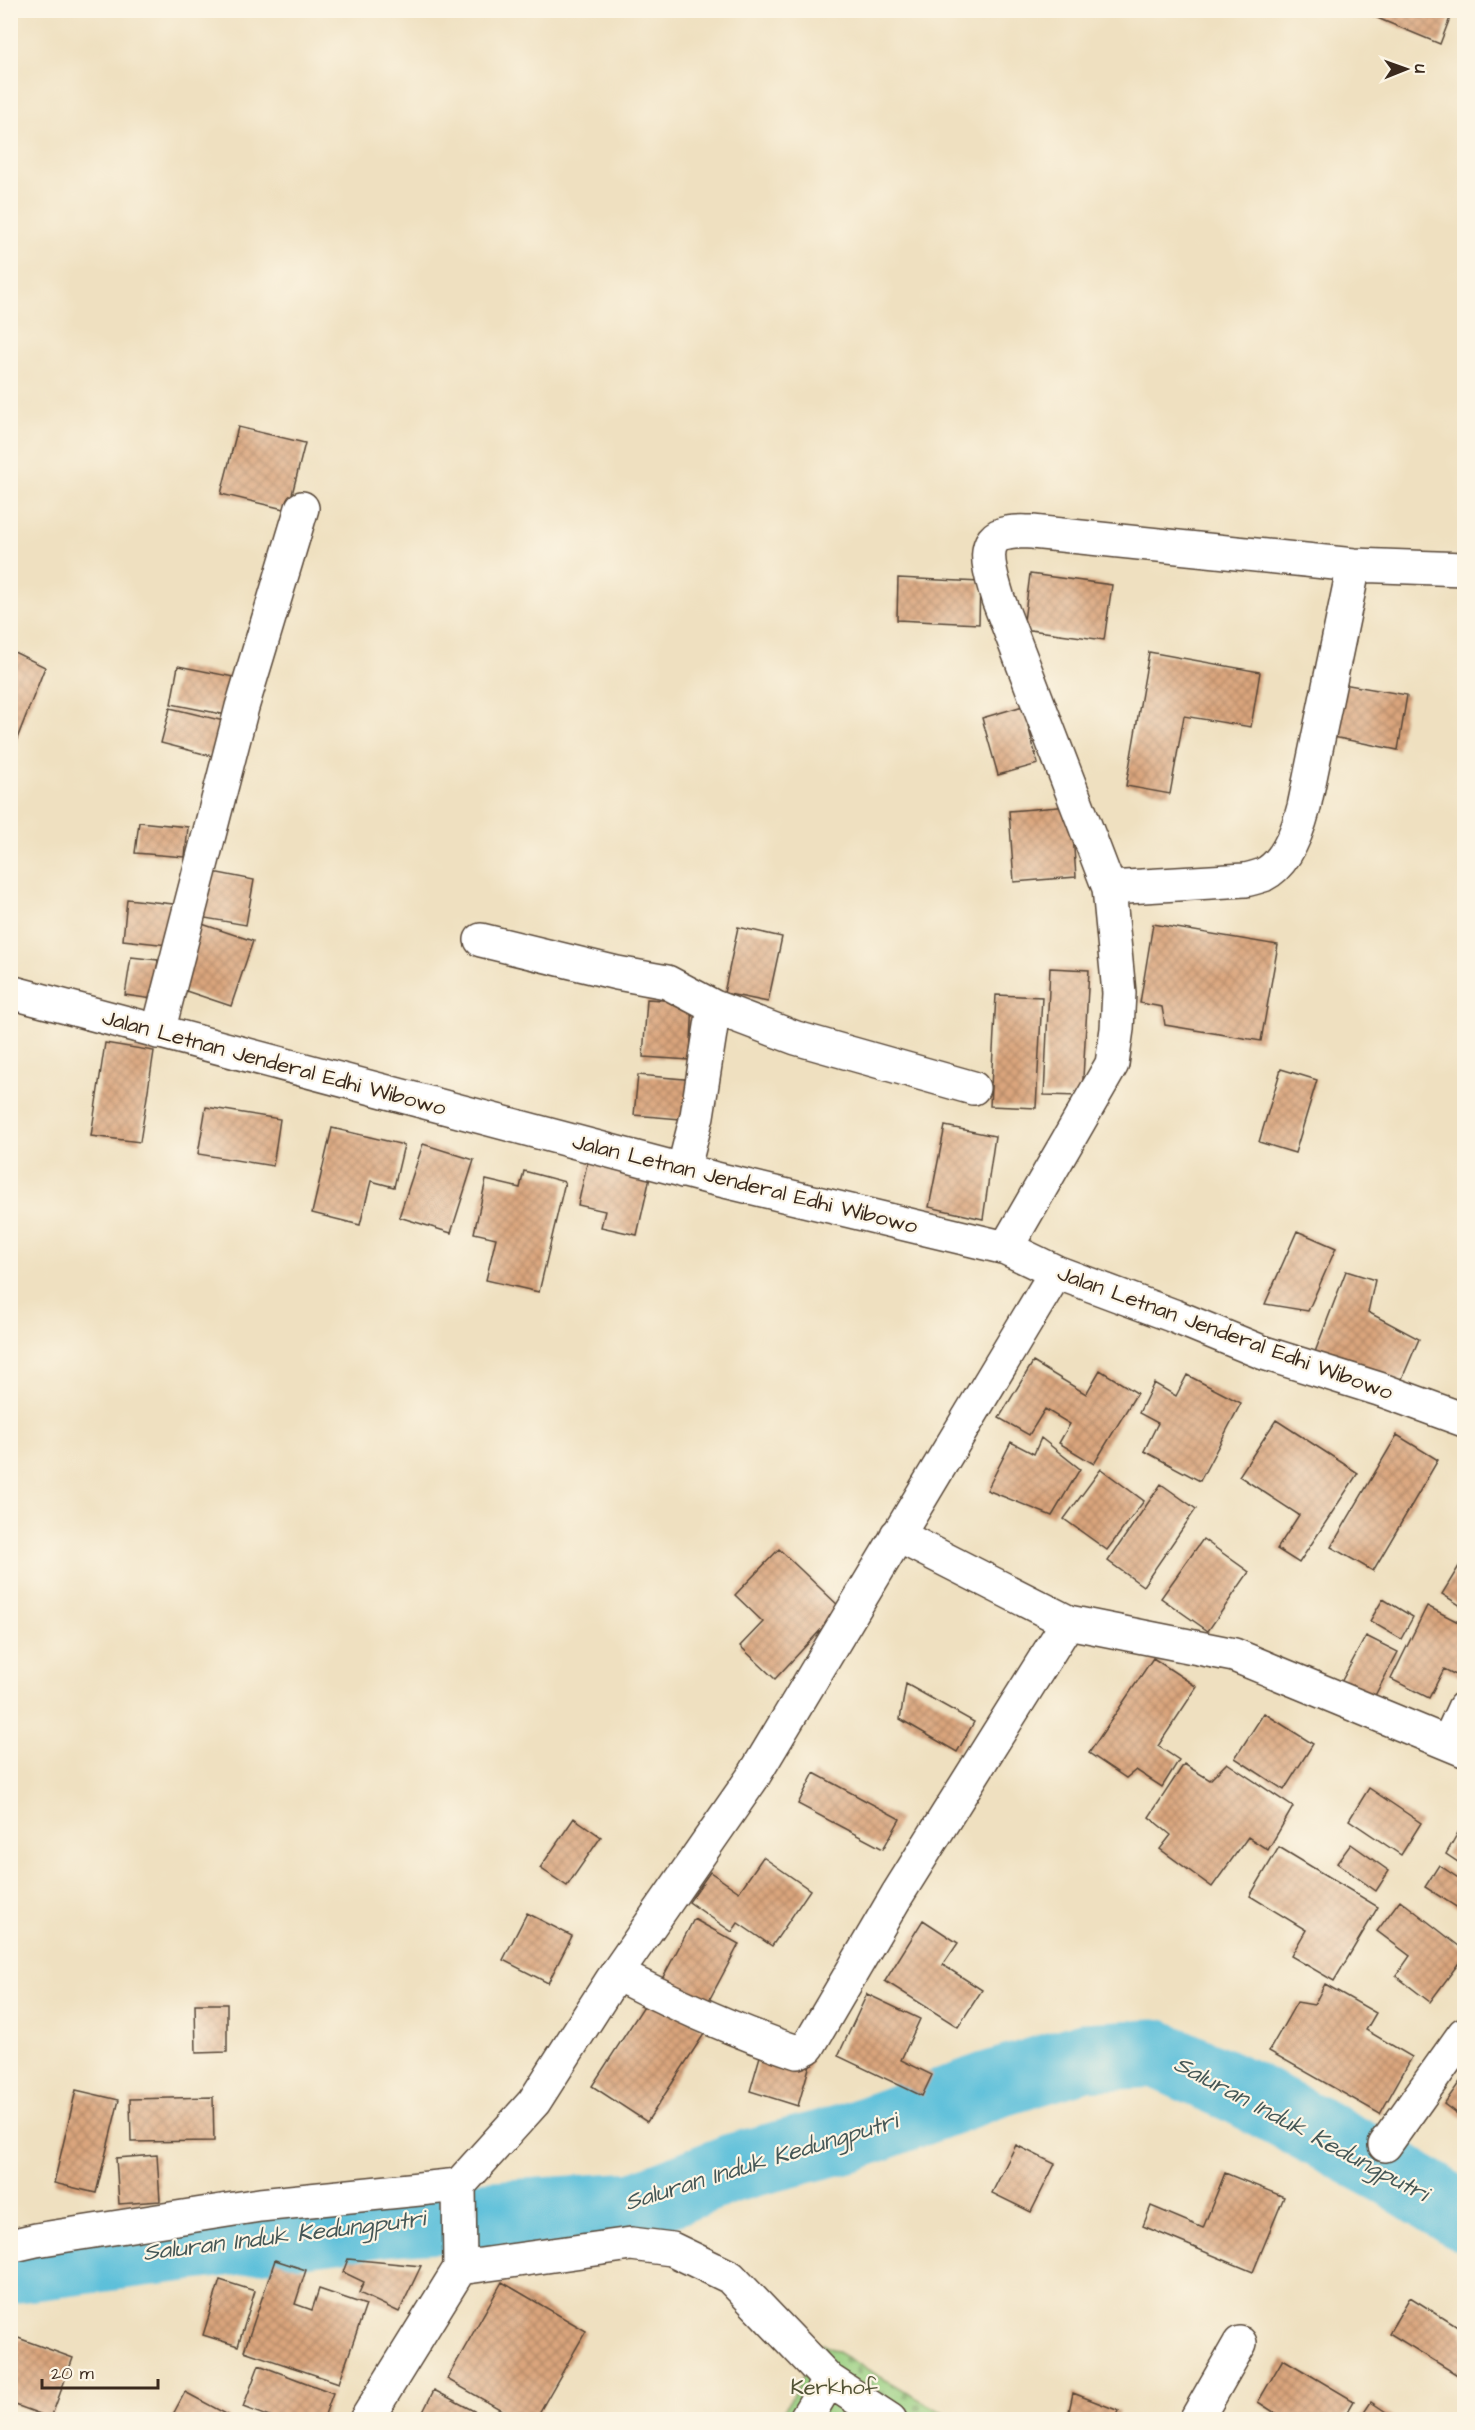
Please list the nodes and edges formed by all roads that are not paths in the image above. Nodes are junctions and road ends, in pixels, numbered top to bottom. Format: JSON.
{"nodes":[{"id":1,"x":302,"y":508,"type":"dead end"},
{"id":2,"x":1354,"y":565,"type":"junction"},
{"id":3,"x":1464,"y":569,"type":"edge"},
{"id":4,"x":1109,"y":888,"type":"junction"},
{"id":5,"x":481,"y":940,"type":"dead end"},
{"id":6,"x":10,"y":992,"type":"edge"},
{"id":7,"x":714,"y":1007,"type":"junction"},
{"id":8,"x":158,"y":1032,"type":"junction"},
{"id":9,"x":973,"y":1088,"type":"dead end"},
{"id":10,"x":683,"y":1171,"type":"junction"},
{"id":11,"x":1006,"y":1248,"type":"junction"},
{"id":12,"x":1056,"y":1272,"type":"junction"},
{"id":13,"x":1464,"y":1420,"type":"edge"},
{"id":14,"x":897,"y":1535,"type":"junction"},
{"id":15,"x":1068,"y":1622,"type":"junction"},
{"id":16,"x":1464,"y":1708,"type":"edge"},
{"id":17,"x":1456,"y":1746,"type":"edge"},
{"id":18,"x":617,"y":1974,"type":"junction"},
{"id":19,"x":1464,"y":2034,"type":"edge"},
{"id":20,"x":1385,"y":2145,"type":"dead end"},
{"id":21,"x":459,"y":2208,"type":"junction"},
{"id":22,"x":10,"y":2246,"type":"edge"},
{"id":23,"x":460,"y":2268,"type":"junction"},
{"id":24,"x":1240,"y":2343,"type":"dead end"},
{"id":25,"x":829,"y":2380,"type":"junction"},
{"id":26,"x":366,"y":2420,"type":"edge"},
{"id":27,"x":805,"y":2420,"type":"edge"},
{"id":28,"x":890,"y":2420,"type":"edge"},
{"id":29,"x":1196,"y":2420,"type":"edge"}],
"edges":[{"from":1,"to":8,"type":"street"},
{"from":2,"to":3,"type":"street"},
{"from":2,"to":4,"type":"street"},
{"from":2,"to":4,"type":"street"},
{"from":4,"to":11,"type":"street"},
{"from":5,"to":7,"type":"street"},
{"from":6,"to":8,"type":"street","name":"Jalan Letnan Jenderal Edhi Wibowo"},
{"from":7,"to":9,"type":"street"},
{"from":7,"to":10,"type":"street"},
{"from":8,"to":10,"type":"street","name":"Jalan Letnan Jenderal Edhi Wibowo"},
{"from":10,"to":11,"type":"street","name":"Jalan Letnan Jenderal Edhi Wibowo"},
{"from":11,"to":12,"type":"street","name":"Jalan Letnan Jenderal Edhi Wibowo"},
{"from":12,"to":13,"type":"street","name":"Jalan Letnan Jenderal Edhi Wibowo"},
{"from":12,"to":14,"type":"street"},
{"from":14,"to":15,"type":"street"},
{"from":14,"to":18,"type":"street"},
{"from":15,"to":17,"type":"street"},
{"from":15,"to":18,"type":"street"},
{"from":16,"to":17,"type":"street"},
{"from":18,"to":21,"type":"street"},
{"from":19,"to":20,"type":"street"},
{"from":21,"to":22,"type":"street"},
{"from":21,"to":23,"type":"street"},
{"from":23,"to":25,"type":"street"},
{"from":23,"to":26,"type":"street"},
{"from":24,"to":29,"type":"street"},
{"from":25,"to":27,"type":"street"},
{"from":25,"to":28,"type":"street"}]}
